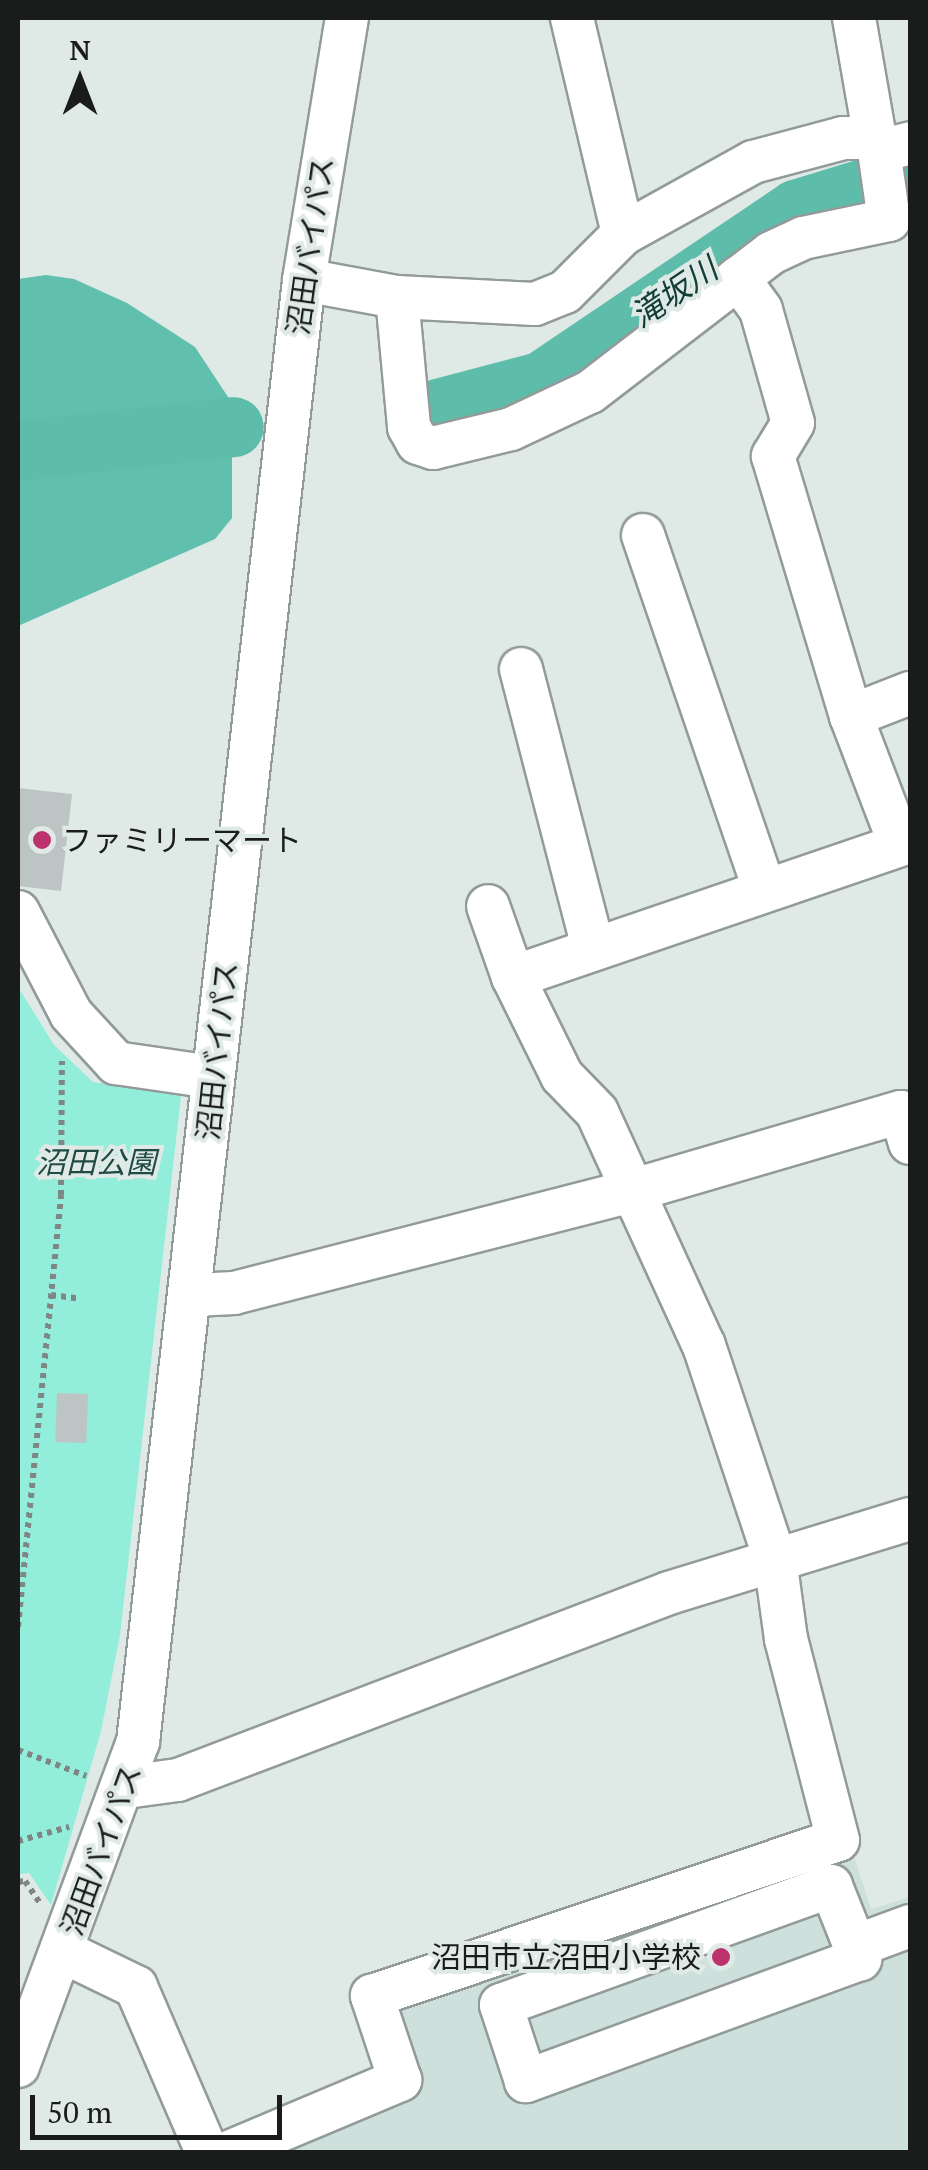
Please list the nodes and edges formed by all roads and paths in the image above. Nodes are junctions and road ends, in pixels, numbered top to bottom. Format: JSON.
{"nodes":[{"id":1,"x":347,"y":18,"type":"edge"},
{"id":2,"x":572,"y":18,"type":"edge"},
{"id":3,"x":854,"y":18,"type":"edge"},
{"id":4,"x":887,"y":149,"type":"edge"},
{"id":5,"x":623,"y":234,"type":"junction"},
{"id":6,"x":738,"y":278,"type":"junction"},
{"id":7,"x":304,"y":280,"type":"junction"},
{"id":8,"x":397,"y":297,"type":"junction"},
{"id":9,"x":643,"y":535,"type":"dead end"},
{"id":10,"x":521,"y":670,"type":"dead end"},
{"id":11,"x":910,"y":693,"type":"edge"},
{"id":12,"x":851,"y":716,"type":"junction"},
{"id":13,"x":905,"y":843,"type":"edge"},
{"id":14,"x":764,"y":888,"type":"junction"},
{"id":15,"x":488,"y":906,"type":"dead end"},
{"id":16,"x":18,"y":912,"type":"edge"},
{"id":17,"x":592,"y":948,"type":"junction"},
{"id":18,"x":513,"y":977,"type":"junction"},
{"id":19,"x":62,"y":1058,"type":"dead end"},
{"id":20,"x":212,"y":1076,"type":"junction"},
{"id":21,"x":907,"y":1118,"type":"edge"},
{"id":22,"x":634,"y":1190,"type":"junction"},
{"id":23,"x":51,"y":1295,"type":"junction"},
{"id":24,"x":194,"y":1295,"type":"junction"},
{"id":25,"x":77,"y":1298,"type":"dead end"},
{"id":26,"x":910,"y":1519,"type":"edge"},
{"id":27,"x":775,"y":1559,"type":"junction"},
{"id":28,"x":18,"y":1628,"type":"edge"},
{"id":29,"x":18,"y":1750,"type":"edge"},
{"id":30,"x":110,"y":1783,"type":"junction"},
{"id":31,"x":83,"y":1823,"type":"dead end"},
{"id":32,"x":18,"y":1841,"type":"edge"},
{"id":33,"x":910,"y":1926,"type":"edge"},
{"id":34,"x":856,"y":1946,"type":"junction"},
{"id":35,"x":64,"y":1952,"type":"junction"},
{"id":36,"x":18,"y":2066,"type":"edge"},
{"id":37,"x":207,"y":2152,"type":"edge"},
{"id":38,"x":229,"y":2152,"type":"edge"}],
"edges":[{"from":1,"to":7,"type":"street","name":"沼田バイパス"},
{"from":2,"to":5,"type":"street"},
{"from":3,"to":4,"type":"street"},
{"from":4,"to":5,"type":"street"},
{"from":4,"to":6,"type":"street"},
{"from":5,"to":8,"type":"street"},
{"from":6,"to":8,"type":"street"},
{"from":6,"to":12,"type":"street"},
{"from":7,"to":8,"type":"street"},
{"from":7,"to":20,"type":"street","name":"沼田バイパス"},
{"from":9,"to":14,"type":"street"},
{"from":10,"to":17,"type":"street"},
{"from":11,"to":12,"type":"street"},
{"from":12,"to":13,"type":"street"},
{"from":13,"to":14,"type":"street"},
{"from":14,"to":17,"type":"street"},
{"from":15,"to":18,"type":"street"},
{"from":16,"to":20,"type":"street"},
{"from":17,"to":18,"type":"street"},
{"from":18,"to":22,"type":"street"},
{"from":19,"to":23,"type":"path"},
{"from":20,"to":24,"type":"street","name":"沼田バイパス"},
{"from":21,"to":22,"type":"street"},
{"from":22,"to":24,"type":"street"},
{"from":22,"to":27,"type":"street"},
{"from":23,"to":25,"type":"path"},
{"from":23,"to":28,"type":"path"},
{"from":24,"to":30,"type":"street","name":"沼田バイパス"},
{"from":26,"to":27,"type":"street"},
{"from":27,"to":30,"type":"street"},
{"from":27,"to":38,"type":"street"},
{"from":29,"to":30,"type":"path"},
{"from":30,"to":35,"type":"street","name":"沼田バイパス"},
{"from":31,"to":32,"type":"path"},
{"from":33,"to":34,"type":"street"},
{"from":34,"to":34,"type":"street"},
{"from":35,"to":36,"type":"street","name":"沼田バイパス"},
{"from":35,"to":37,"type":"street"}]}
